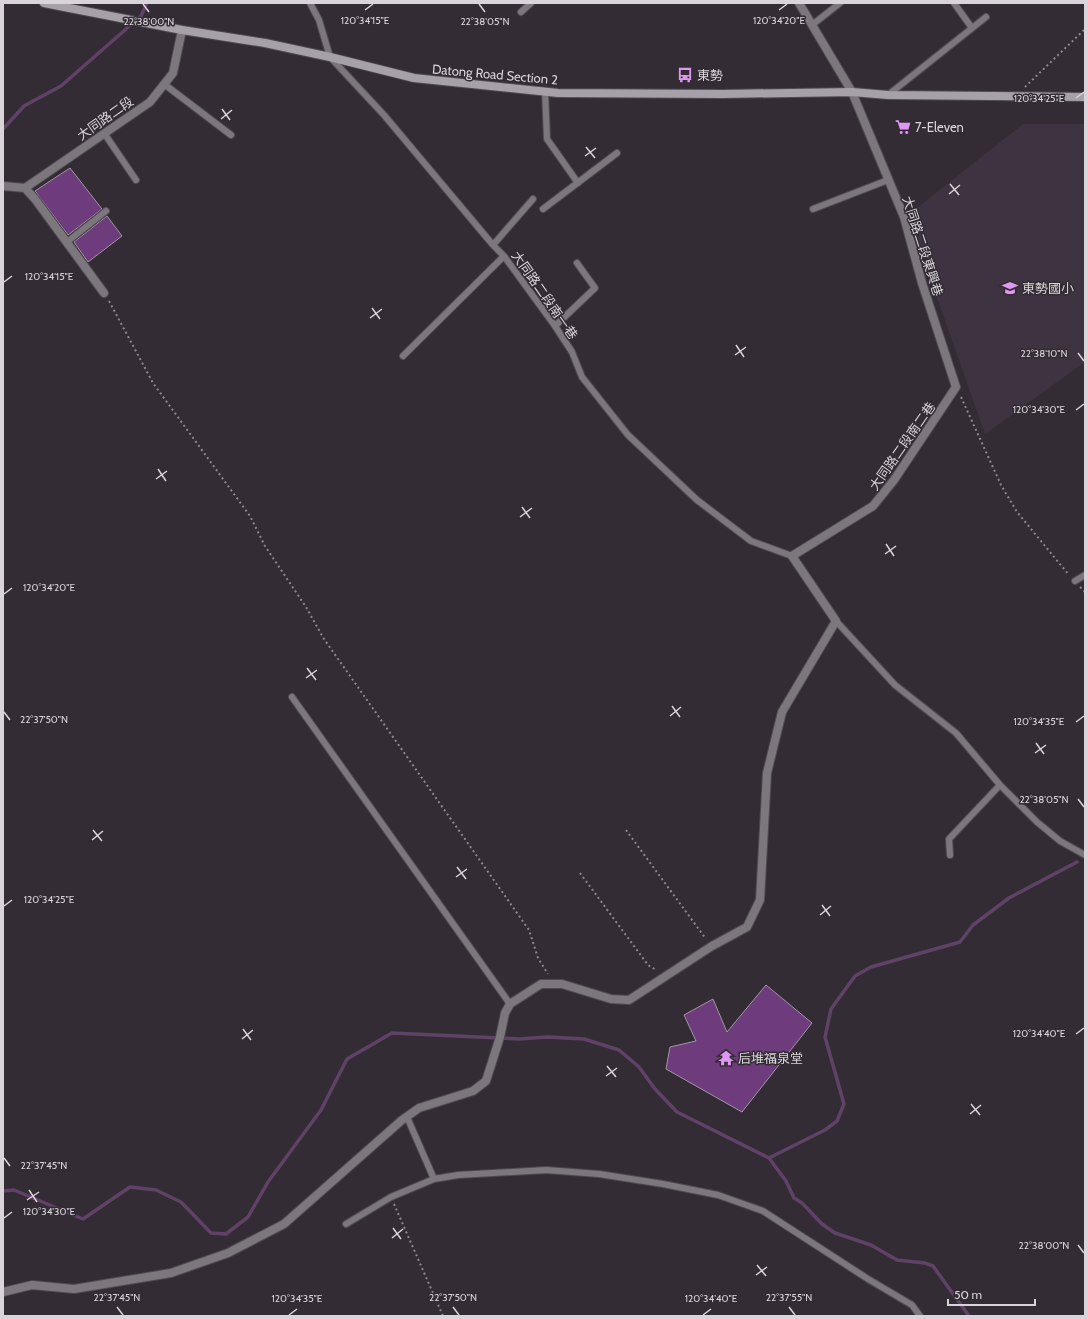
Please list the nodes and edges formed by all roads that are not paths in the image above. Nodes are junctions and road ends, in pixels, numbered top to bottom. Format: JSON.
{"nodes":[{"id":1,"x":44,"y":3,"type":"edge"},
{"id":2,"x":310,"y":3,"type":"edge"},
{"id":3,"x":531,"y":3,"type":"edge"},
{"id":4,"x":799,"y":3,"type":"edge"},
{"id":5,"x":840,"y":3,"type":"edge"},
{"id":6,"x":954,"y":3,"type":"edge"},
{"id":7,"x":521,"y":12,"type":"dead end"},
{"id":8,"x":986,"y":17,"type":"dead end"},
{"id":9,"x":812,"y":25,"type":"junction"},
{"id":10,"x":972,"y":28,"type":"junction"},
{"id":11,"x":182,"y":30,"type":"junction"},
{"id":12,"x":330,"y":57,"type":"junction"},
{"id":13,"x":164,"y":84,"type":"junction"},
{"id":14,"x":545,"y":91,"type":"junction"},
{"id":15,"x":852,"y":92,"type":"junction"},
{"id":16,"x":888,"y":95,"type":"junction"},
{"id":17,"x":1085,"y":97,"type":"edge"},
{"id":18,"x":104,"y":133,"type":"junction"},
{"id":19,"x":231,"y":134,"type":"dead end"},
{"id":20,"x":617,"y":153,"type":"dead end"},
{"id":21,"x":136,"y":180,"type":"dead end"},
{"id":22,"x":888,"y":180,"type":"junction"},
{"id":23,"x":578,"y":183,"type":"junction"},
{"id":24,"x":3,"y":186,"type":"edge"},
{"id":25,"x":25,"y":188,"type":"junction"},
{"id":26,"x":532,"y":199,"type":"dead end"},
{"id":27,"x":544,"y":209,"type":"dead end"},
{"id":28,"x":813,"y":209,"type":"dead end"},
{"id":29,"x":106,"y":211,"type":"dead end"},
{"id":30,"x":67,"y":242,"type":"junction"},
{"id":31,"x":493,"y":245,"type":"junction"},
{"id":32,"x":504,"y":256,"type":"junction"},
{"id":33,"x":577,"y":263,"type":"dead end"},
{"id":34,"x":104,"y":293,"type":"road end"},
{"id":35,"x":555,"y":326,"type":"junction"},
{"id":36,"x":403,"y":356,"type":"dead end"},
{"id":37,"x":956,"y":387,"type":"joint"},
{"id":38,"x":792,"y":556,"type":"junction"},
{"id":39,"x":1085,"y":574,"type":"edge"},
{"id":40,"x":1074,"y":581,"type":"road end"},
{"id":41,"x":836,"y":620,"type":"junction"},
{"id":42,"x":292,"y":697,"type":"dead end"},
{"id":43,"x":1000,"y":785,"type":"junction"},
{"id":44,"x":950,"y":855,"type":"dead end"},
{"id":45,"x":1085,"y":855,"type":"edge"},
{"id":46,"x":510,"y":1004,"type":"junction"},
{"id":47,"x":407,"y":1116,"type":"junction"},
{"id":48,"x":434,"y":1179,"type":"junction"},
{"id":49,"x":346,"y":1224,"type":"dead end"},
{"id":50,"x":3,"y":1292,"type":"edge"},
{"id":51,"x":920,"y":1316,"type":"edge"}],
"edges":[{"from":1,"to":11,"type":"main road","name":"Datong Road Section 2"},
{"from":2,"to":12,"type":"lane"},
{"from":3,"to":7,"type":"lane"},
{"from":4,"to":9,"type":"street","name":"大同路二段東興巷"},
{"from":5,"to":9,"type":"lane"},
{"from":6,"to":10,"type":"lane"},
{"from":8,"to":10,"type":"lane"},
{"from":9,"to":15,"type":"street","name":"大同路二段東興巷"},
{"from":10,"to":16,"type":"lane"},
{"from":11,"to":12,"type":"main road","name":"Datong Road Section 2"},
{"from":11,"to":13,"type":"street","name":"大同路二段"},
{"from":12,"to":14,"type":"main road","name":"Datong Road Section 2"},
{"from":12,"to":31,"type":"lane","name":"大同路二段南一巷"},
{"from":13,"to":18,"type":"street","name":"大同路二段"},
{"from":13,"to":19,"type":"lane"},
{"from":14,"to":15,"type":"main road","name":"Datong Road Section 2"},
{"from":14,"to":23,"type":"lane"},
{"from":15,"to":16,"type":"main road","name":"Datong Road Section 2"},
{"from":15,"to":22,"type":"street","name":"大同路二段東興巷"},
{"from":16,"to":17,"type":"main road","name":"Datong Road Section 2"},
{"from":18,"to":21,"type":"lane"},
{"from":18,"to":25,"type":"street","name":"大同路二段"},
{"from":20,"to":23,"type":"lane"},
{"from":22,"to":28,"type":"lane"},
{"from":22,"to":37,"type":"street","name":"大同路二段東興巷"},
{"from":23,"to":27,"type":"lane"},
{"from":24,"to":25,"type":"street"},
{"from":25,"to":30,"type":"street"},
{"from":26,"to":31,"type":"lane"},
{"from":29,"to":30,"type":"lane"},
{"from":30,"to":34,"type":"street"},
{"from":31,"to":32,"type":"lane","name":"大同路二段南一巷"},
{"from":32,"to":35,"type":"lane","name":"大同路二段南一巷"},
{"from":32,"to":36,"type":"lane"},
{"from":33,"to":35,"type":"lane"},
{"from":35,"to":38,"type":"lane","name":"大同路二段南一巷"},
{"from":37,"to":38,"type":"street","name":"大同路二段南二巷"},
{"from":38,"to":41,"type":"street"},
{"from":39,"to":40,"type":"lane"},
{"from":41,"to":43,"type":"lane"},
{"from":41,"to":46,"type":"street"},
{"from":42,"to":46,"type":"lane"},
{"from":43,"to":44,"type":"lane"},
{"from":43,"to":45,"type":"lane"},
{"from":46,"to":47,"type":"street"},
{"from":47,"to":48,"type":"lane"},
{"from":47,"to":50,"type":"street"},
{"from":48,"to":49,"type":"lane"},
{"from":48,"to":51,"type":"lane"}]}
